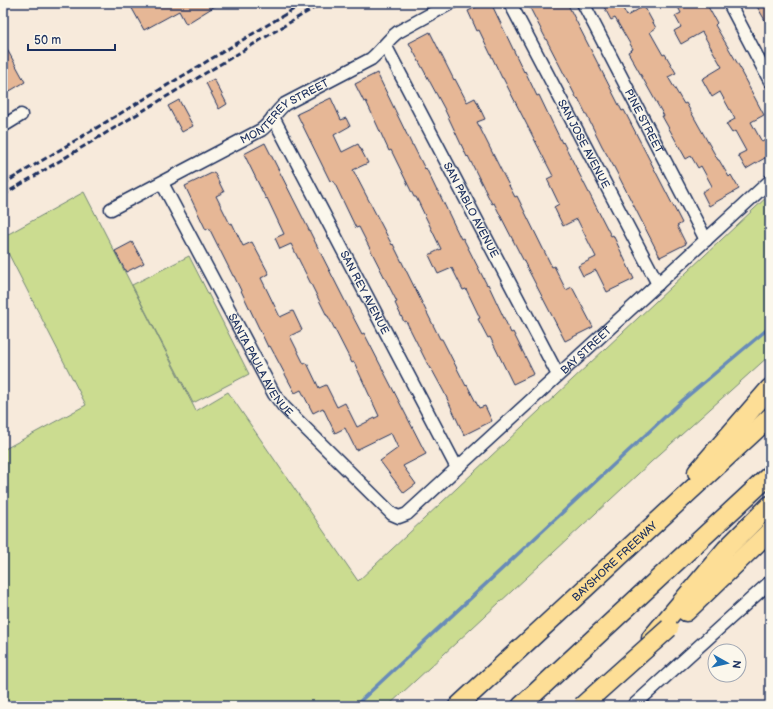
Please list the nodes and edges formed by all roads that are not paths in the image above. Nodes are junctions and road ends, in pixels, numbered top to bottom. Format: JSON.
{"nodes":[{"id":1,"x":451,"y":3,"type":"edge"},
{"id":2,"x":510,"y":3,"type":"edge"},
{"id":3,"x":583,"y":3,"type":"edge"},
{"id":4,"x":729,"y":3,"type":"edge"},
{"id":5,"x":385,"y":45,"type":"junction"},
{"id":6,"x":770,"y":81,"type":"edge"},
{"id":7,"x":21,"y":115,"type":"dead end"},
{"id":8,"x":273,"y":117,"type":"junction"},
{"id":9,"x":3,"y":126,"type":"edge"},
{"id":10,"x":770,"y":181,"type":"edge"},
{"id":11,"x":162,"y":183,"type":"junction"},
{"id":12,"x":111,"y":210,"type":"dead end"},
{"id":13,"x":706,"y":240,"type":"junction"},
{"id":14,"x":658,"y":284,"type":"junction"},
{"id":15,"x":558,"y":376,"type":"junction"},
{"id":16,"x":770,"y":388,"type":"edge"},
{"id":17,"x":770,"y":417,"type":"edge"},
{"id":18,"x":457,"y":468,"type":"junction"},
{"id":19,"x":770,"y":475,"type":"edge"},
{"id":20,"x":770,"y":504,"type":"edge"},
{"id":21,"x":399,"y":517,"type":"joint"},
{"id":22,"x":770,"y":531,"type":"edge"},
{"id":23,"x":637,"y":541,"type":"junction"},
{"id":24,"x":770,"y":543,"type":"edge"},
{"id":25,"x":770,"y":582,"type":"edge"},
{"id":26,"x":669,"y":628,"type":"junction"},
{"id":27,"x":458,"y":706,"type":"edge"},
{"id":28,"x":521,"y":706,"type":"edge"},
{"id":29,"x":582,"y":706,"type":"edge"},
{"id":30,"x":594,"y":706,"type":"edge"},
{"id":31,"x":633,"y":706,"type":"edge"}],
"edges":[{"from":1,"to":5,"type":"street","name":"MONTEREY STREET"},
{"from":2,"to":14,"type":"street","name":"SAN JOSE AVENUE"},
{"from":3,"to":13,"type":"street","name":"PINE STREET"},
{"from":4,"to":6,"type":"street"},
{"from":5,"to":8,"type":"street","name":"MONTEREY STREET"},
{"from":5,"to":15,"type":"street","name":"SAN PABLO AVENUE"},
{"from":7,"to":9,"type":"street"},
{"from":8,"to":11,"type":"street","name":"MONTEREY STREET"},
{"from":8,"to":18,"type":"street","name":"SAN REY AVENUE"},
{"from":10,"to":13,"type":"street","name":"BAY STREET"},
{"from":11,"to":12,"type":"street","name":"MONTEREY STREET"},
{"from":11,"to":21,"type":"street","name":"SANTA PAULA AVENUE"},
{"from":13,"to":14,"type":"street","name":"BAY STREET"},
{"from":14,"to":15,"type":"street","name":"BAY STREET"},
{"from":15,"to":18,"type":"street","name":"BAY STREET"},
{"from":16,"to":23,"type":"highway"},
{"from":17,"to":23,"type":"highway","name":"BAYSHORE FREEWAY"},
{"from":18,"to":21,"type":"street","name":"BAY STREET"},
{"from":19,"to":28,"type":"highway"},
{"from":20,"to":30,"type":"highway"},
{"from":22,"to":26,"type":"highway"},
{"from":23,"to":27,"type":"highway","name":"BAYSHORE FREEWAY"},
{"from":24,"to":26,"type":"highway"},
{"from":25,"to":31,"type":"street"},
{"from":26,"to":29,"type":"highway","bridge":true}]}
